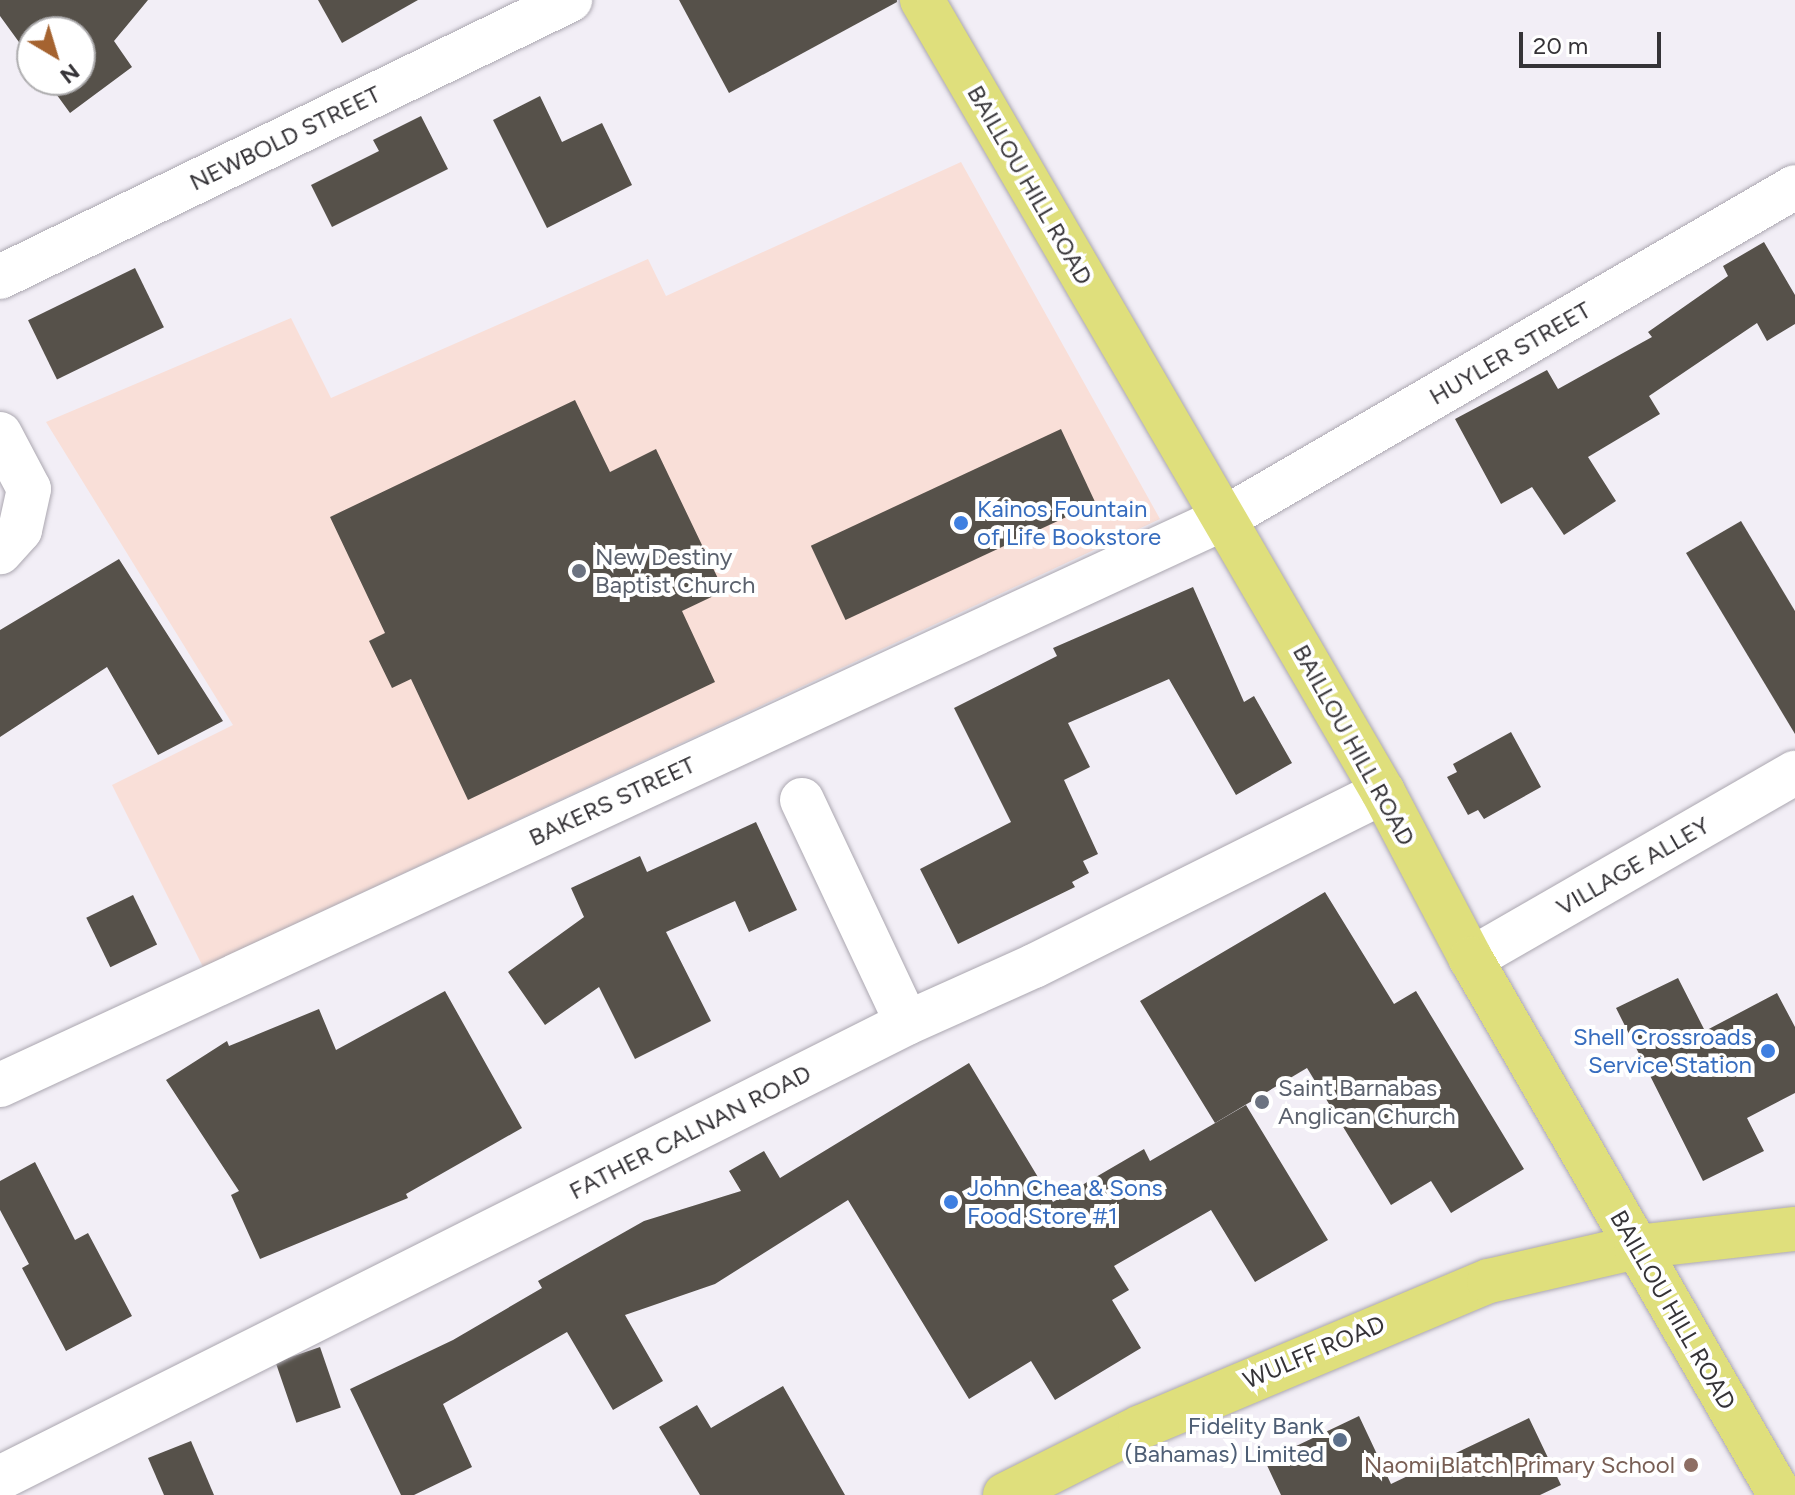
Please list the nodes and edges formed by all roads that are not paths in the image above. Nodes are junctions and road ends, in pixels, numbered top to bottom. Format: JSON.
{"nodes":[{"id":1,"x":570,"y":0,"type":"edge"},
{"id":2,"x":922,"y":0,"type":"edge"},
{"id":3,"x":1795,"y":187,"type":"edge"},
{"id":4,"x":0,"y":277,"type":"edge"},
{"id":5,"x":0,"y":434,"type":"edge"},
{"id":6,"x":1225,"y":518,"type":"junction"},
{"id":7,"x":0,"y":552,"type":"edge"},
{"id":8,"x":1795,"y":773,"type":"edge"},
{"id":9,"x":1383,"y":792,"type":"junction"},
{"id":10,"x":802,"y":800,"type":"dead end"},
{"id":11,"x":1471,"y":959,"type":"junction"},
{"id":12,"x":907,"y":1023,"type":"junction"},
{"id":13,"x":0,"y":1085,"type":"edge"},
{"id":14,"x":1795,"y":1229,"type":"edge"},
{"id":15,"x":1636,"y":1247,"type":"junction"},
{"id":16,"x":0,"y":1478,"type":"edge"},
{"id":17,"x":1005,"y":1495,"type":"edge"},
{"id":18,"x":1780,"y":1495,"type":"edge"}],
"edges":[{"from":1,"to":4,"type":"street","name":"NEWBOLD STREET"},
{"from":2,"to":6,"type":"main road","name":"BAILLOU HILL ROAD"},
{"from":3,"to":6,"type":"street","name":"HUYLER STREET"},
{"from":5,"to":7,"type":"street"},
{"from":6,"to":9,"type":"main road","name":"BAILLOU HILL ROAD"},
{"from":6,"to":13,"type":"street","name":"BAKERS STREET"},
{"from":8,"to":11,"type":"street","name":"VILLAGE ALLEY"},
{"from":9,"to":11,"type":"main road","name":"BAILLOU HILL ROAD"},
{"from":9,"to":12,"type":"street","name":"FATHER CALNAN ROAD"},
{"from":10,"to":12,"type":"street"},
{"from":11,"to":15,"type":"main road","name":"BAILLOU HILL ROAD"},
{"from":12,"to":16,"type":"street","name":"FATHER CALNAN ROAD"},
{"from":14,"to":15,"type":"main road","name":"WULFF ROAD"},
{"from":15,"to":17,"type":"main road","name":"WULFF ROAD"},
{"from":15,"to":18,"type":"main road","name":"BAILLOU HILL ROAD"}]}
